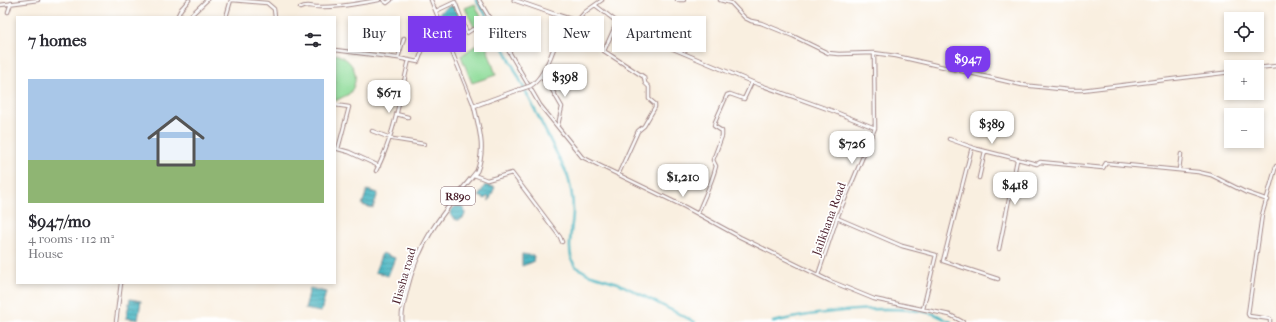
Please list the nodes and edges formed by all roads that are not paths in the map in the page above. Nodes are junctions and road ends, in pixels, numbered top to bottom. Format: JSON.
{"nodes":[{"id":1,"x":38,"y":0,"type":"edge"},
{"id":2,"x":189,"y":0,"type":"edge"},
{"id":3,"x":207,"y":0,"type":"edge"},
{"id":4,"x":231,"y":0,"type":"edge"},
{"id":5,"x":379,"y":0,"type":"edge"},
{"id":6,"x":383,"y":0,"type":"edge"},
{"id":7,"x":391,"y":0,"type":"edge"},
{"id":8,"x":431,"y":0,"type":"edge"},
{"id":9,"x":479,"y":0,"type":"edge"},
{"id":10,"x":514,"y":0,"type":"edge"},
{"id":11,"x":526,"y":0,"type":"edge"},
{"id":12,"x":602,"y":0,"type":"edge"},
{"id":13,"x":676,"y":0,"type":"edge"},
{"id":14,"x":684,"y":0,"type":"edge"},
{"id":15,"x":720,"y":0,"type":"edge"},
{"id":16,"x":454,"y":1,"type":"edge"},
{"id":17,"x":11,"y":3,"type":"junction"},
{"id":18,"x":523,"y":3,"type":"junction"},
{"id":19,"x":0,"y":5,"type":"edge"},
{"id":20,"x":595,"y":5,"type":"junction"},
{"id":21,"x":300,"y":8,"type":"dead end"},
{"id":22,"x":436,"y":11,"type":"junction"},
{"id":23,"x":8,"y":12,"type":"dead end"},
{"id":24,"x":557,"y":15,"type":"junction"},
{"id":25,"x":178,"y":16,"type":"edge"},
{"id":26,"x":190,"y":16,"type":"edge"},
{"id":27,"x":226,"y":16,"type":"edge"},
{"id":28,"x":275,"y":16,"type":"edge"},
{"id":29,"x":438,"y":16,"type":"edge"},
{"id":30,"x":612,"y":18,"type":"edge"},
{"id":31,"x":473,"y":29,"type":"dead end"},
{"id":32,"x":612,"y":33,"type":"edge"},
{"id":33,"x":404,"y":38,"type":"dead end"},
{"id":34,"x":336,"y":50,"type":"edge"},
{"id":35,"x":422,"y":52,"type":"edge"},
{"id":36,"x":452,"y":52,"type":"edge"},
{"id":37,"x":684,"y":52,"type":"edge"},
{"id":38,"x":874,"y":53,"type":"junction"},
{"id":39,"x":398,"y":58,"type":"junction"},
{"id":40,"x":409,"y":60,"type":"junction"},
{"id":41,"x":1276,"y":66,"type":"edge"},
{"id":42,"x":1264,"y":67,"type":"edge"},
{"id":43,"x":1224,"y":73,"type":"edge"},
{"id":44,"x":541,"y":77,"type":"junction"},
{"id":45,"x":752,"y":82,"type":"junction"},
{"id":46,"x":336,"y":105,"type":"edge"},
{"id":47,"x":474,"y":106,"type":"junction"},
{"id":48,"x":396,"y":114,"type":"junction"},
{"id":49,"x":408,"y":117,"type":"dead end"},
{"id":50,"x":558,"y":126,"type":"junction"},
{"id":51,"x":875,"y":128,"type":"junction"},
{"id":52,"x":372,"y":131,"type":"dead end"},
{"id":53,"x":389,"y":137,"type":"junction"},
{"id":54,"x":949,"y":139,"type":"dead end"},
{"id":55,"x":424,"y":144,"type":"dead end"},
{"id":56,"x":972,"y":147,"type":"junction"},
{"id":57,"x":985,"y":151,"type":"junction"},
{"id":58,"x":1181,"y":154,"type":"dead end"},
{"id":59,"x":1017,"y":160,"type":"junction"},
{"id":60,"x":378,"y":166,"type":"junction"},
{"id":61,"x":1276,"y":166,"type":"edge"},
{"id":62,"x":1179,"y":170,"type":"junction"},
{"id":63,"x":376,"y":171,"type":"dead end"},
{"id":64,"x":474,"y":175,"type":"junction"},
{"id":65,"x":618,"y":175,"type":"junction"},
{"id":66,"x":979,"y":178,"type":"dead end"},
{"id":67,"x":1268,"y":200,"type":"junction"},
{"id":68,"x":698,"y":214,"type":"junction"},
{"id":69,"x":837,"y":218,"type":"junction"},
{"id":70,"x":562,"y":242,"type":"dead end"},
{"id":71,"x":999,"y":250,"type":"dead end"},
{"id":72,"x":818,"y":275,"type":"junction"},
{"id":73,"x":997,"y":275,"type":"dead end"},
{"id":74,"x":992,"y":277,"type":"junction"},
{"id":75,"x":998,"y":279,"type":"dead end"},
{"id":76,"x":121,"y":284,"type":"edge"},
{"id":77,"x":923,"y":309,"type":"junction"},
{"id":78,"x":116,"y":322,"type":"edge"},
{"id":79,"x":402,"y":322,"type":"edge"},
{"id":80,"x":963,"y":322,"type":"edge"},
{"id":81,"x":1270,"y":322,"type":"edge"}],
"edges":[{"from":1,"to":17,"type":"street"},
{"from":2,"to":25,"type":"street"},
{"from":3,"to":26,"type":"street"},
{"from":4,"to":27,"type":"street"},
{"from":4,"to":28,"type":"street"},
{"from":5,"to":21,"type":"street"},
{"from":6,"to":7,"type":"street"},
{"from":8,"to":22,"type":"street"},
{"from":9,"to":50,"type":"street"},
{"from":10,"to":18,"type":"main road"},
{"from":11,"to":18,"type":"street"},
{"from":12,"to":20,"type":"street"},
{"from":13,"to":14,"type":"street"},
{"from":15,"to":38,"type":"street"},
{"from":16,"to":22,"type":"street"},
{"from":16,"to":31,"type":"street"},
{"from":17,"to":19,"type":"street"},
{"from":17,"to":23,"type":"street"},
{"from":18,"to":24,"type":"main road"},
{"from":20,"to":24,"type":"street"},
{"from":20,"to":30,"type":"street"},
{"from":22,"to":29,"type":"street"},
{"from":24,"to":44,"type":"main road"},
{"from":32,"to":65,"type":"street"},
{"from":33,"to":39,"type":"street"},
{"from":34,"to":39,"type":"street"},
{"from":35,"to":40,"type":"street"},
{"from":36,"to":47,"type":"street"},
{"from":37,"to":45,"type":"street"},
{"from":38,"to":43,"type":"street"},
{"from":38,"to":51,"type":"street","name":"Jailkhana Road"},
{"from":39,"to":40,"type":"street"},
{"from":40,"to":48,"type":"street"},
{"from":41,"to":42,"type":"street"},
{"from":44,"to":47,"type":"main road","bridge":true},
{"from":44,"to":50,"type":"street"},
{"from":45,"to":51,"type":"street"},
{"from":45,"to":68,"type":"street"},
{"from":46,"to":60,"type":"street"},
{"from":47,"to":64,"type":"main road","name":"Ilissha road","number":"R890"},
{"from":48,"to":49,"type":"street"},
{"from":48,"to":53,"type":"street"},
{"from":50,"to":65,"type":"street"},
{"from":51,"to":69,"type":"street","name":"Jailkhana Road"},
{"from":52,"to":53,"type":"street"},
{"from":53,"to":55,"type":"street"},
{"from":53,"to":60,"type":"street"},
{"from":54,"to":56,"type":"street"},
{"from":56,"to":57,"type":"street"},
{"from":56,"to":74,"type":"street"},
{"from":57,"to":59,"type":"street"},
{"from":57,"to":66,"type":"street"},
{"from":58,"to":62,"type":"street"},
{"from":59,"to":62,"type":"street"},
{"from":59,"to":71,"type":"street"},
{"from":60,"to":63,"type":"street"},
{"from":61,"to":67,"type":"street"},
{"from":62,"to":67,"type":"street"},
{"from":64,"to":70,"type":"street"},
{"from":64,"to":79,"type":"main road","name":"Ilissha road","number":"R890"},
{"from":65,"to":68,"type":"street"},
{"from":67,"to":81,"type":"street"},
{"from":68,"to":72,"type":"street"},
{"from":69,"to":72,"type":"street","name":"Jailkhana Road"},
{"from":69,"to":77,"type":"street"},
{"from":72,"to":77,"type":"street"},
{"from":73,"to":74,"type":"street"},
{"from":74,"to":75,"type":"street"},
{"from":76,"to":78,"type":"street"},
{"from":77,"to":80,"type":"street"}]}
